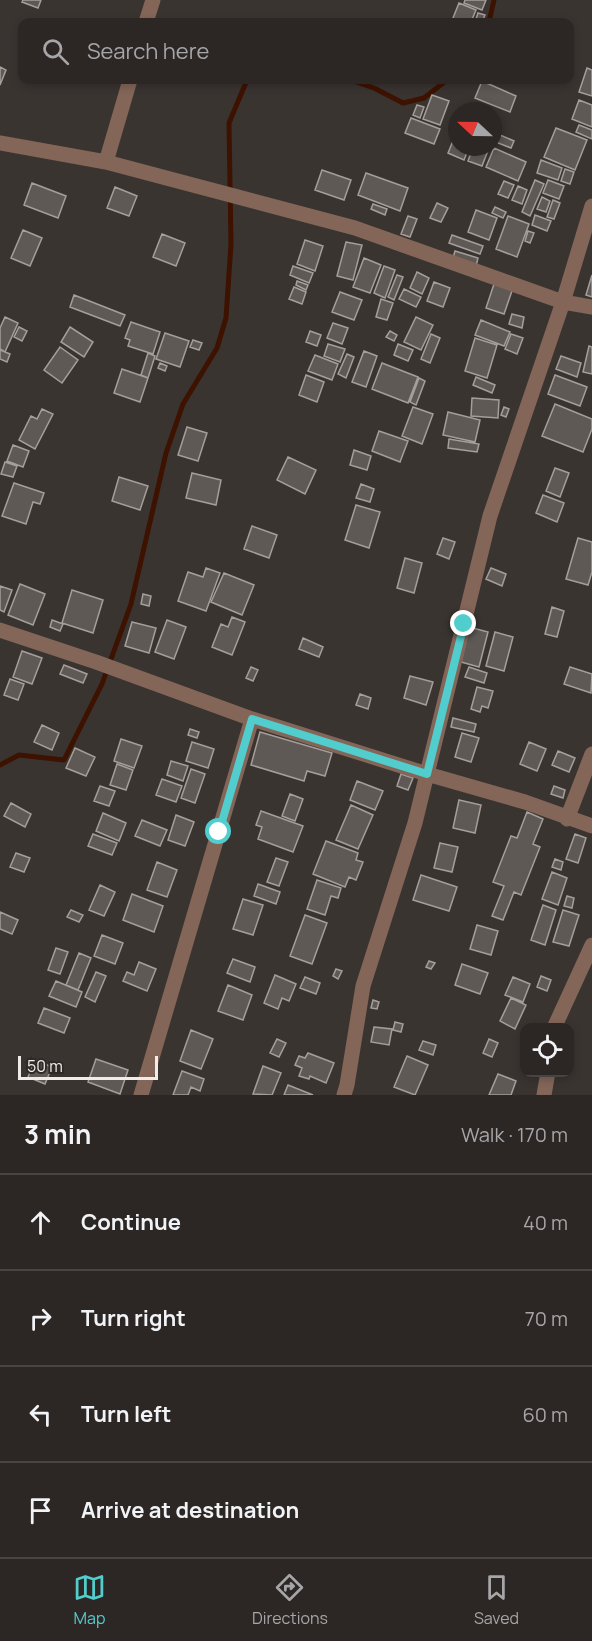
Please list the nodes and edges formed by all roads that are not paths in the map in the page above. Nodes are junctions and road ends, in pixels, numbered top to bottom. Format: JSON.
{"nodes":[{"id":1,"x":153,"y":0,"type":"edge"},
{"id":2,"x":147,"y":18,"type":"edge"},
{"id":3,"x":129,"y":84,"type":"edge"},
{"id":4,"x":0,"y":143,"type":"edge"},
{"id":5,"x":106,"y":162,"type":"junction"},
{"id":6,"x":592,"y":206,"type":"edge"},
{"id":7,"x":563,"y":302,"type":"junction"},
{"id":8,"x":592,"y":307,"type":"edge"},
{"id":9,"x":0,"y":630,"type":"edge"},
{"id":10,"x":252,"y":719,"type":"junction"},
{"id":11,"x":592,"y":754,"type":"edge"},
{"id":12,"x":427,"y":774,"type":"junction"},
{"id":13,"x":567,"y":819,"type":"junction"},
{"id":14,"x":592,"y":826,"type":"edge"},
{"id":15,"x":592,"y":945,"type":"edge"},
{"id":16,"x":556,"y":1023,"type":"edge"},
{"id":17,"x":547,"y":1077,"type":"edge"},
{"id":18,"x":141,"y":1095,"type":"edge"},
{"id":19,"x":344,"y":1095,"type":"edge"},
{"id":20,"x":544,"y":1095,"type":"edge"}],
"edges":[{"from":1,"to":2,"type":"street"},
{"from":3,"to":5,"type":"street"},
{"from":4,"to":5,"type":"street"},
{"from":5,"to":7,"type":"street"},
{"from":6,"to":7,"type":"street"},
{"from":7,"to":8,"type":"street"},
{"from":7,"to":12,"type":"street"},
{"from":9,"to":10,"type":"street"},
{"from":10,"to":12,"type":"street"},
{"from":10,"to":18,"type":"street"},
{"from":11,"to":13,"type":"street"},
{"from":12,"to":13,"type":"street"},
{"from":12,"to":19,"type":"street"},
{"from":13,"to":14,"type":"street"},
{"from":15,"to":16,"type":"street"},
{"from":17,"to":20,"type":"street"}]}
